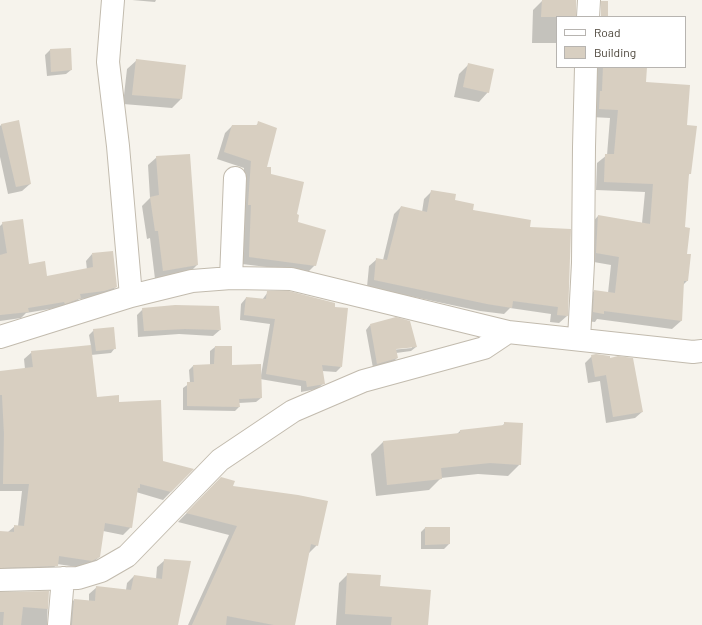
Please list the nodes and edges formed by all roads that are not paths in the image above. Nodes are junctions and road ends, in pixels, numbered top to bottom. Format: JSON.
{"nodes":[{"id":1,"x":113,"y":0,"type":"edge"},
{"id":2,"x":589,"y":0,"type":"edge"},
{"id":3,"x":588,"y":16,"type":"edge"},
{"id":4,"x":586,"y":68,"type":"edge"},
{"id":5,"x":235,"y":178,"type":"dead end"},
{"id":6,"x":232,"y":278,"type":"junction"},
{"id":7,"x":131,"y":296,"type":"junction"},
{"id":8,"x":508,"y":332,"type":"junction"},
{"id":9,"x":0,"y":337,"type":"edge"},
{"id":10,"x":579,"y":339,"type":"junction"},
{"id":11,"x":702,"y":351,"type":"edge"},
{"id":12,"x":62,"y":578,"type":"junction"},
{"id":13,"x":0,"y":580,"type":"edge"},
{"id":14,"x":58,"y":625,"type":"edge"}],
"edges":[{"from":1,"to":7,"type":"street"},
{"from":2,"to":3,"type":"street"},
{"from":4,"to":10,"type":"street"},
{"from":5,"to":6,"type":"street"},
{"from":6,"to":7,"type":"street"},
{"from":6,"to":8,"type":"street"},
{"from":7,"to":9,"type":"street"},
{"from":8,"to":10,"type":"street"},
{"from":8,"to":12,"type":"street"},
{"from":10,"to":11,"type":"street"},
{"from":12,"to":13,"type":"street"},
{"from":12,"to":14,"type":"street"}]}
